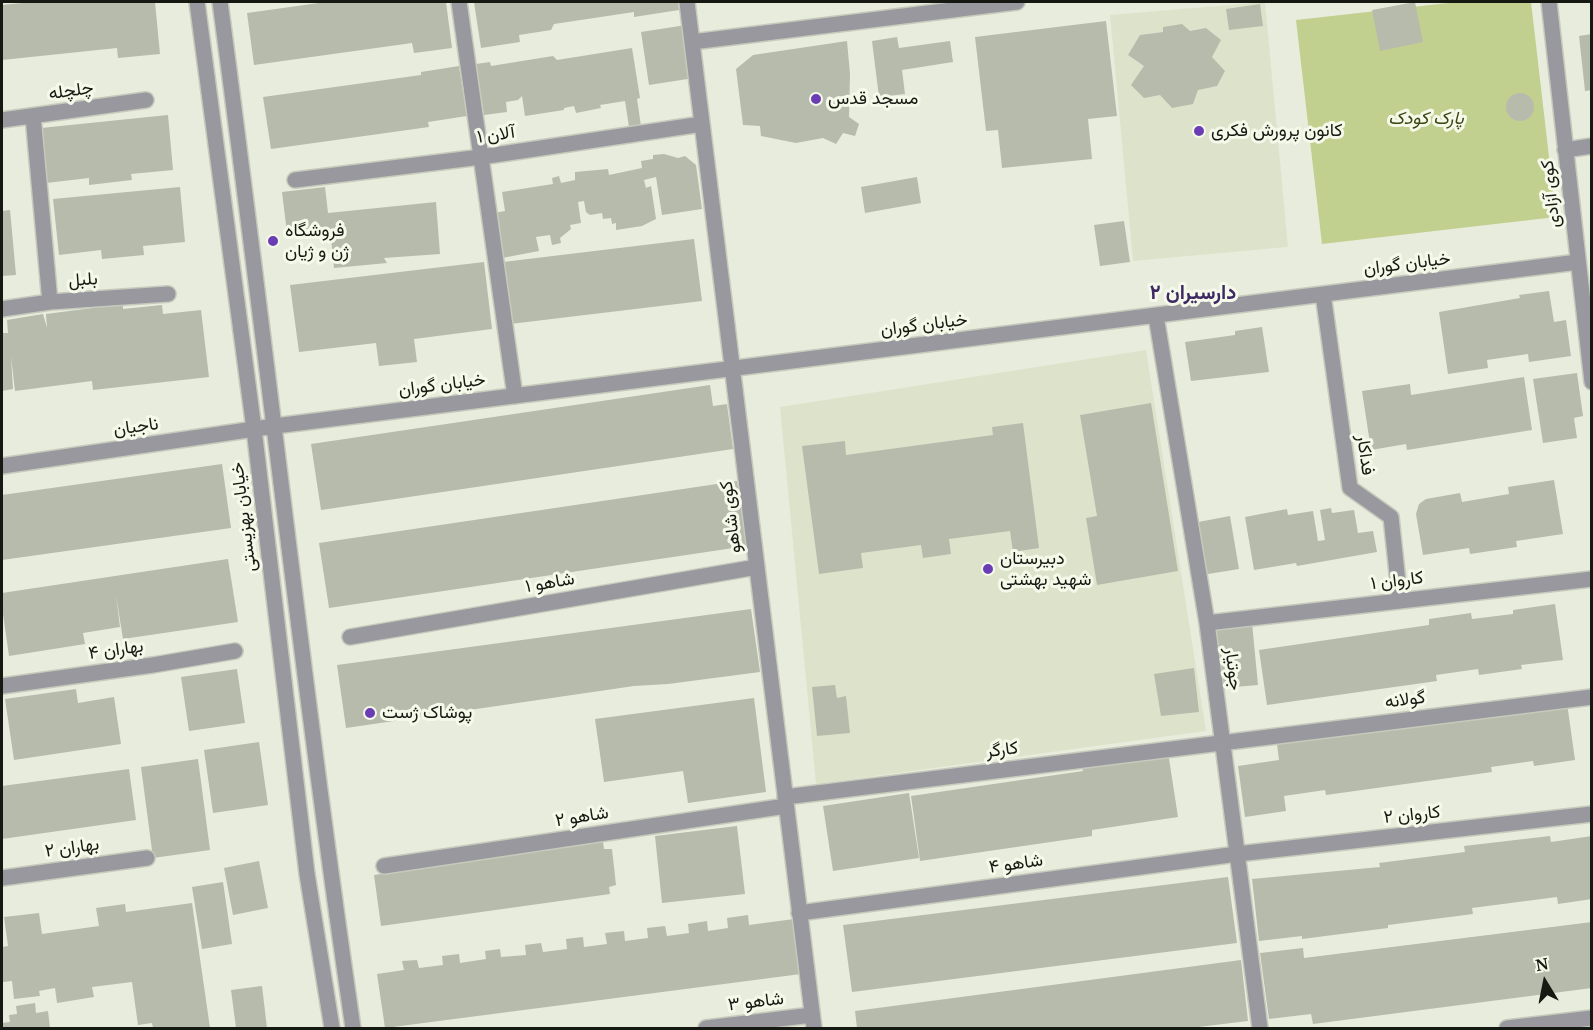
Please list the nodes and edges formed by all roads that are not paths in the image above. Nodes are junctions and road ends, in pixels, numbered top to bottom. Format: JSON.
{"nodes":[{"id":1,"x":197,"y":2,"type":"edge"},
{"id":2,"x":220,"y":2,"type":"edge"},
{"id":3,"x":459,"y":2,"type":"edge"},
{"id":4,"x":687,"y":2,"type":"edge"},
{"id":5,"x":1017,"y":2,"type":"edge"},
{"id":6,"x":1549,"y":2,"type":"edge"},
{"id":7,"x":692,"y":42,"type":"junction"},
{"id":8,"x":146,"y":100,"type":"dead end"},
{"id":9,"x":33,"y":116,"type":"junction"},
{"id":10,"x":2,"y":120,"type":"edge"},
{"id":11,"x":702,"y":124,"type":"junction"},
{"id":12,"x":1592,"y":146,"type":"edge"},
{"id":13,"x":1565,"y":150,"type":"junction"},
{"id":14,"x":481,"y":157,"type":"junction"},
{"id":15,"x":295,"y":180,"type":"dead end"},
{"id":16,"x":1578,"y":262,"type":"junction"},
{"id":17,"x":168,"y":294,"type":"dead end"},
{"id":18,"x":1323,"y":294,"type":"junction"},
{"id":19,"x":50,"y":303,"type":"junction"},
{"id":20,"x":2,"y":309,"type":"edge"},
{"id":21,"x":1156,"y":316,"type":"junction"},
{"id":22,"x":1591,"y":366,"type":"edge"},
{"id":23,"x":732,"y":368,"type":"junction"},
{"id":24,"x":1592,"y":382,"type":"edge"},
{"id":25,"x":515,"y":396,"type":"junction"},
{"id":26,"x":275,"y":426,"type":"junction"},
{"id":27,"x":254,"y":429,"type":"junction"},
{"id":28,"x":2,"y":466,"type":"edge"},
{"id":29,"x":757,"y":567,"type":"junction"},
{"id":30,"x":1592,"y":579,"type":"edge"},
{"id":31,"x":1400,"y":601,"type":"junction"},
{"id":32,"x":1207,"y":622,"type":"junction"},
{"id":33,"x":350,"y":637,"type":"dead end"},
{"id":34,"x":235,"y":651,"type":"dead end"},
{"id":35,"x":2,"y":686,"type":"edge"},
{"id":36,"x":1592,"y":697,"type":"edge"},
{"id":37,"x":1223,"y":743,"type":"junction"},
{"id":38,"x":786,"y":801,"type":"junction"},
{"id":39,"x":1592,"y":814,"type":"edge"},
{"id":40,"x":1237,"y":854,"type":"junction"},
{"id":41,"x":147,"y":858,"type":"dead end"},
{"id":42,"x":384,"y":866,"type":"dead end"},
{"id":43,"x":2,"y":878,"type":"edge"},
{"id":44,"x":799,"y":913,"type":"junction"},
{"id":45,"x":1592,"y":1018,"type":"edge"},
{"id":46,"x":813,"y":1022,"type":"edge"},
{"id":47,"x":332,"y":1029,"type":"edge"},
{"id":48,"x":353,"y":1029,"type":"edge"},
{"id":49,"x":706,"y":1029,"type":"edge"},
{"id":50,"x":1260,"y":1029,"type":"edge"},
{"id":51,"x":1507,"y":1029,"type":"edge"}],
"edges":[{"from":1,"to":27,"type":"street","name":"خیابان بهزیستی"},
{"from":2,"to":26,"type":"street"},
{"from":3,"to":14,"type":"street"},
{"from":4,"to":7,"type":"street","name":"کوی شاهو"},
{"from":5,"to":7,"type":"street"},
{"from":6,"to":13,"type":"street","name":"کوی آزادی"},
{"from":7,"to":11,"type":"street","name":"کوی شاهو"},
{"from":8,"to":9,"type":"street","name":"چلچله"},
{"from":9,"to":10,"type":"street","name":"چلچله"},
{"from":9,"to":19,"type":"street"},
{"from":11,"to":14,"type":"street","name":"آلان ۱"},
{"from":11,"to":23,"type":"street","name":"کوی شاهو"},
{"from":12,"to":13,"type":"street"},
{"from":13,"to":16,"type":"street","name":"کوی آزادی"},
{"from":14,"to":15,"type":"street","name":"آلان ۱"},
{"from":14,"to":25,"type":"street"},
{"from":16,"to":18,"type":"street","name":"خیابان گوران"},
{"from":16,"to":22,"type":"street","name":"کوی آزادی"},
{"from":17,"to":19,"type":"street","name":"بلبل"},
{"from":18,"to":21,"type":"street","name":"خیابان گوران"},
{"from":18,"to":31,"type":"street","name":"فداکار"},
{"from":19,"to":20,"type":"street","name":"بلبل"},
{"from":21,"to":23,"type":"street","name":"خیابان گوران"},
{"from":21,"to":32,"type":"street","name":"جوتیار"},
{"from":22,"to":24,"type":"street","name":"کوی آزادی"},
{"from":23,"to":25,"type":"street","name":"خیابان گوران"},
{"from":23,"to":29,"type":"street","name":"کوی شاهو"},
{"from":25,"to":26,"type":"street","name":"خیابان گوران"},
{"from":26,"to":27,"type":"street","name":"ناجیان"},
{"from":26,"to":48,"type":"street"},
{"from":27,"to":28,"type":"street","name":"ناجیان"},
{"from":27,"to":47,"type":"street","name":"خیابان بهزیستی"},
{"from":29,"to":33,"type":"street","name":"شاهو ۱"},
{"from":29,"to":38,"type":"street","name":"کوی شاهو"},
{"from":30,"to":31,"type":"street","name":"کاروان ۱"},
{"from":31,"to":32,"type":"street","name":"کاروان ۱"},
{"from":32,"to":37,"type":"street","name":"جوتیار"},
{"from":34,"to":35,"type":"street","name":"بهاران ۴"},
{"from":36,"to":37,"type":"street","name":"گولانه"},
{"from":37,"to":38,"type":"street","name":"کارگر"},
{"from":37,"to":40,"type":"street","name":"جوتیار"},
{"from":38,"to":42,"type":"street","name":"شاهو ۲"},
{"from":38,"to":44,"type":"street","name":"کوی شاهو"},
{"from":39,"to":40,"type":"street","name":"کاروان ۲"},
{"from":40,"to":44,"type":"street","name":"شاهو ۴"},
{"from":40,"to":50,"type":"street","name":"جوتیار"},
{"from":41,"to":43,"type":"street","name":"بهاران ۲"},
{"from":44,"to":46,"type":"street","name":"کوی شاهو"},
{"from":45,"to":51,"type":"street"},
{"from":46,"to":49,"type":"street","name":"شاهو ۳"}]}
